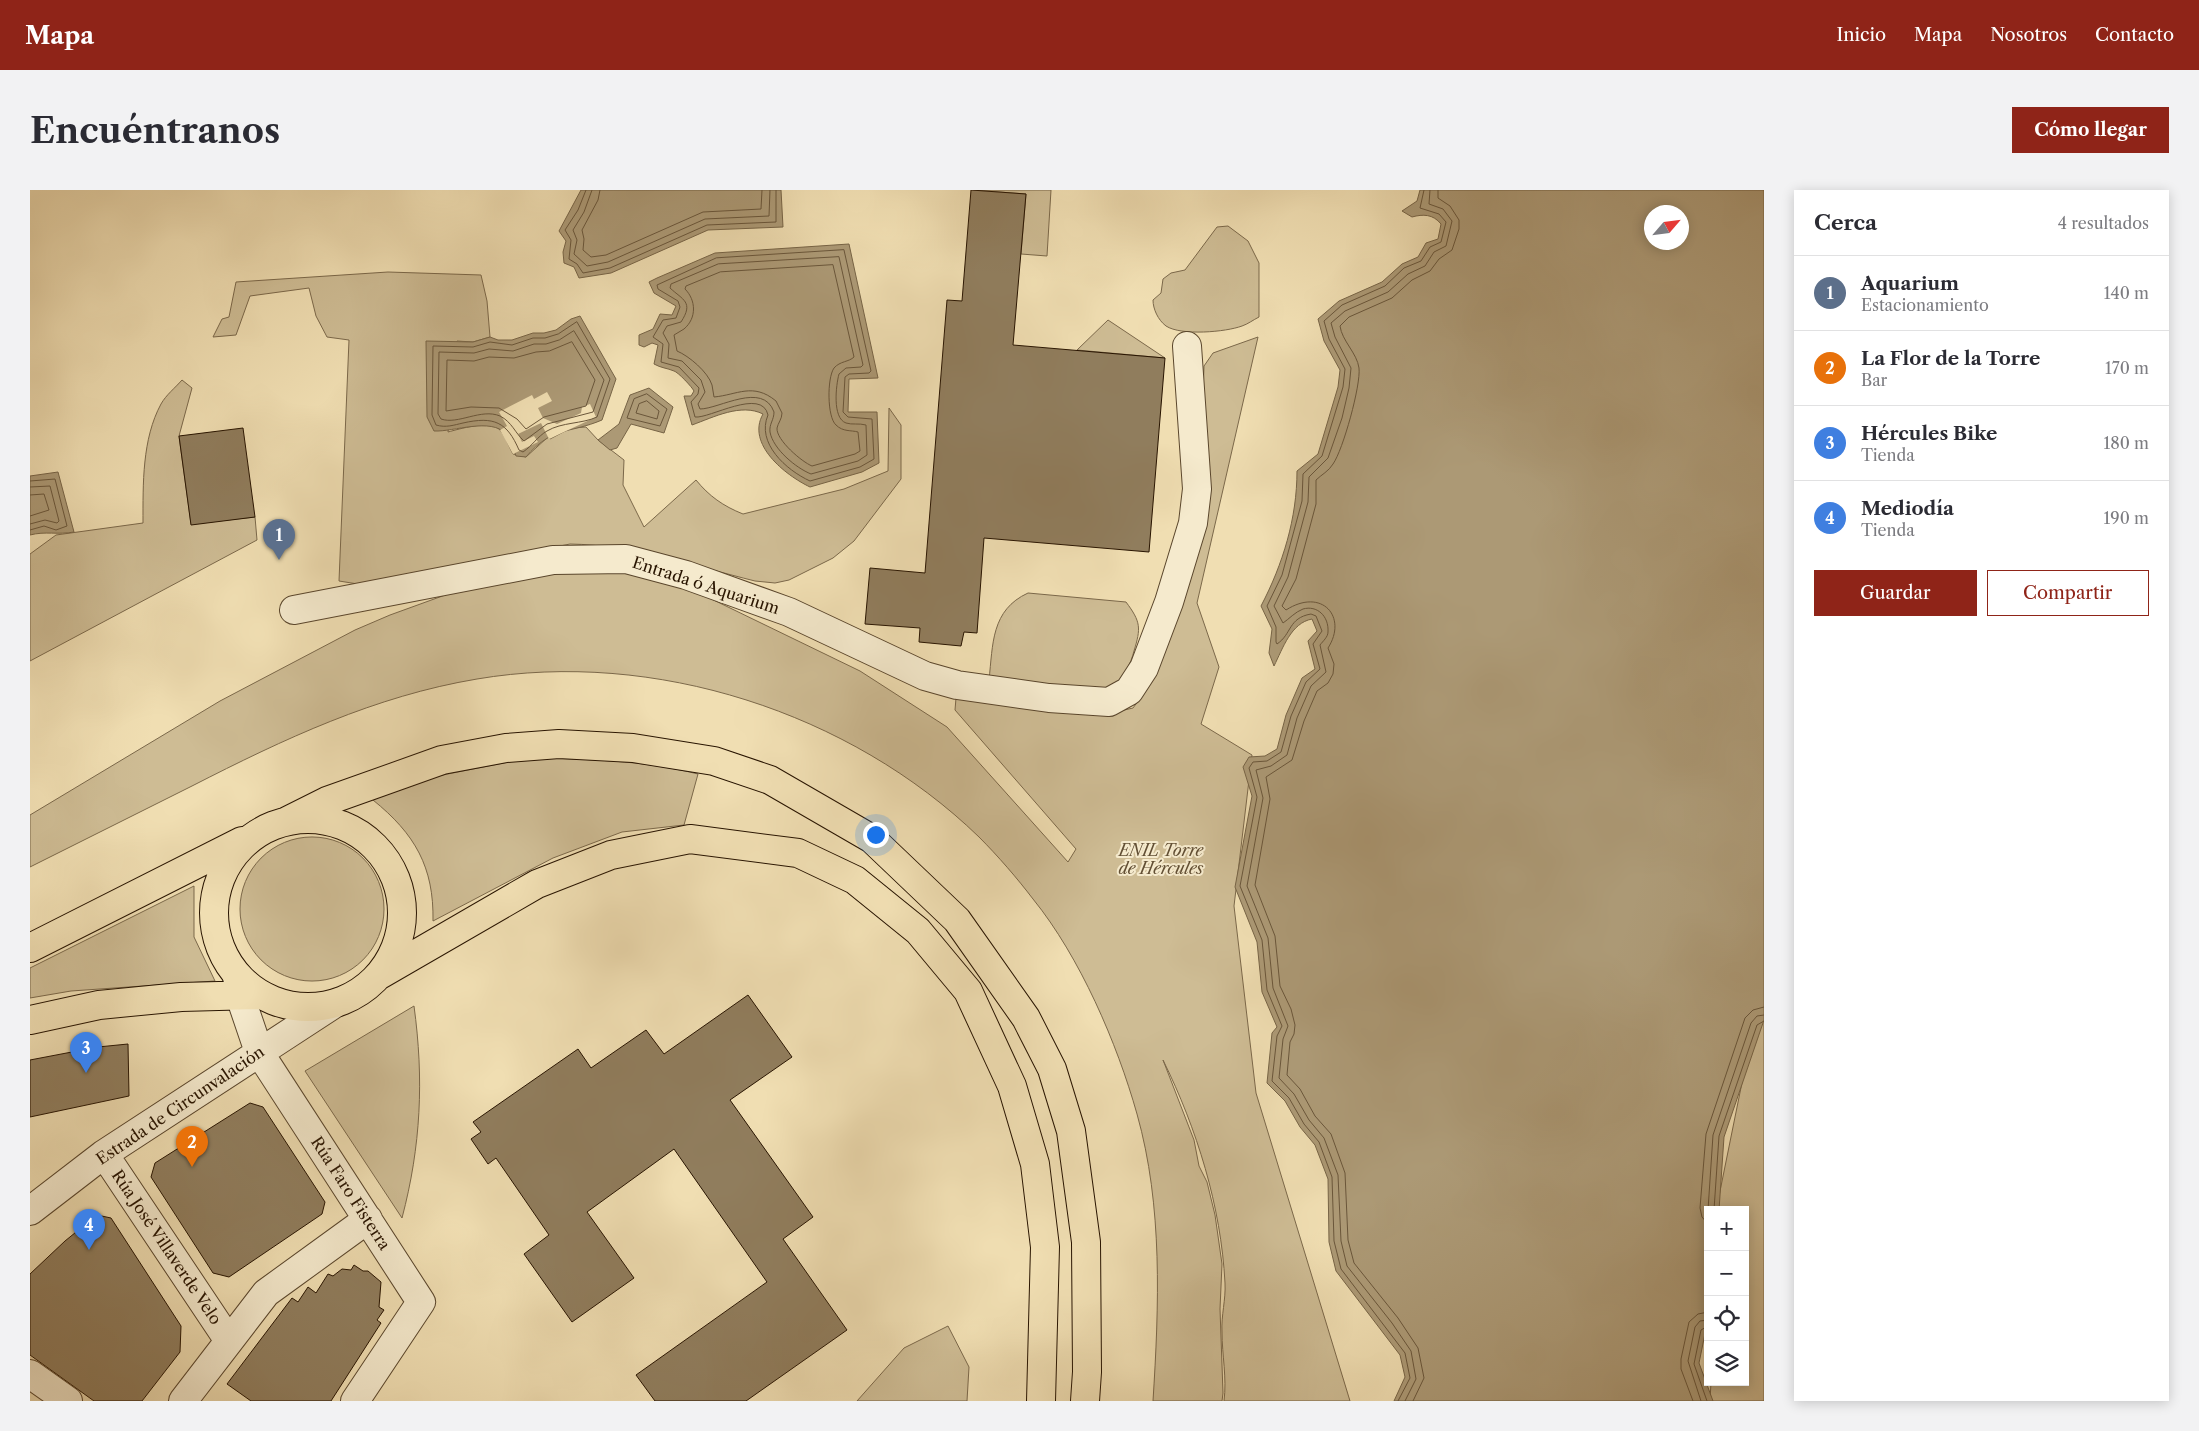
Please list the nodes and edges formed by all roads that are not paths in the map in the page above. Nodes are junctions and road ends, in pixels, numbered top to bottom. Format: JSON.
{"nodes":[{"id":1,"x":1187,"y":346,"type":"dead end"},
{"id":2,"x":294,"y":610,"type":"dead end"},
{"id":3,"x":287,"y":821,"type":"junction"},
{"id":4,"x":261,"y":831,"type":"junction"},
{"id":5,"x":30,"y":948,"type":"edge"},
{"id":6,"x":378,"y":976,"type":"junction"},
{"id":7,"x":246,"y":989,"type":"junction"},
{"id":8,"x":334,"y":1004,"type":"junction"},
{"id":9,"x":30,"y":1020,"type":"edge"},
{"id":10,"x":259,"y":1052,"type":"junction"},
{"id":11,"x":104,"y":1154,"type":"junction"},
{"id":12,"x":30,"y":1212,"type":"edge"},
{"id":13,"x":368,"y":1219,"type":"junction"},
{"id":14,"x":229,"y":1341,"type":"junction"},
{"id":15,"x":30,"y":1374,"type":"edge"},
{"id":16,"x":68,"y":1401,"type":"edge"},
{"id":17,"x":183,"y":1401,"type":"edge"},
{"id":18,"x":355,"y":1401,"type":"edge"},
{"id":19,"x":1041,"y":1401,"type":"edge"},
{"id":20,"x":1085,"y":1401,"type":"edge"}],
"edges":[{"from":1,"to":2,"type":"street","name":"Entrada ó Aquarium"},
{"from":3,"to":4,"type":"main road"},
{"from":3,"to":6,"type":"main road"},
{"from":3,"to":20,"type":"main road"},
{"from":4,"to":5,"type":"main road"},
{"from":4,"to":7,"type":"main road"},
{"from":6,"to":8,"type":"main road"},
{"from":6,"to":19,"type":"main road"},
{"from":7,"to":8,"type":"main road"},
{"from":7,"to":9,"type":"main road"},
{"from":7,"to":10,"type":"street","name":"Rúa Faro Fisterra"},
{"from":8,"to":10,"type":"street","name":"Estrada de Circunvalación"},
{"from":10,"to":11,"type":"street","name":"Estrada de Circunvalación"},
{"from":10,"to":13,"type":"street","name":"Rúa Faro Fisterra"},
{"from":11,"to":12,"type":"street","name":"Estrada de Circunvalación"},
{"from":11,"to":14,"type":"street","name":"Rúa José Villaverde Velo"},
{"from":13,"to":14,"type":"street"},
{"from":13,"to":18,"type":"street","name":"Rúa Faro Fisterra"},
{"from":14,"to":17,"type":"street"},
{"from":15,"to":16,"type":"street"}]}
